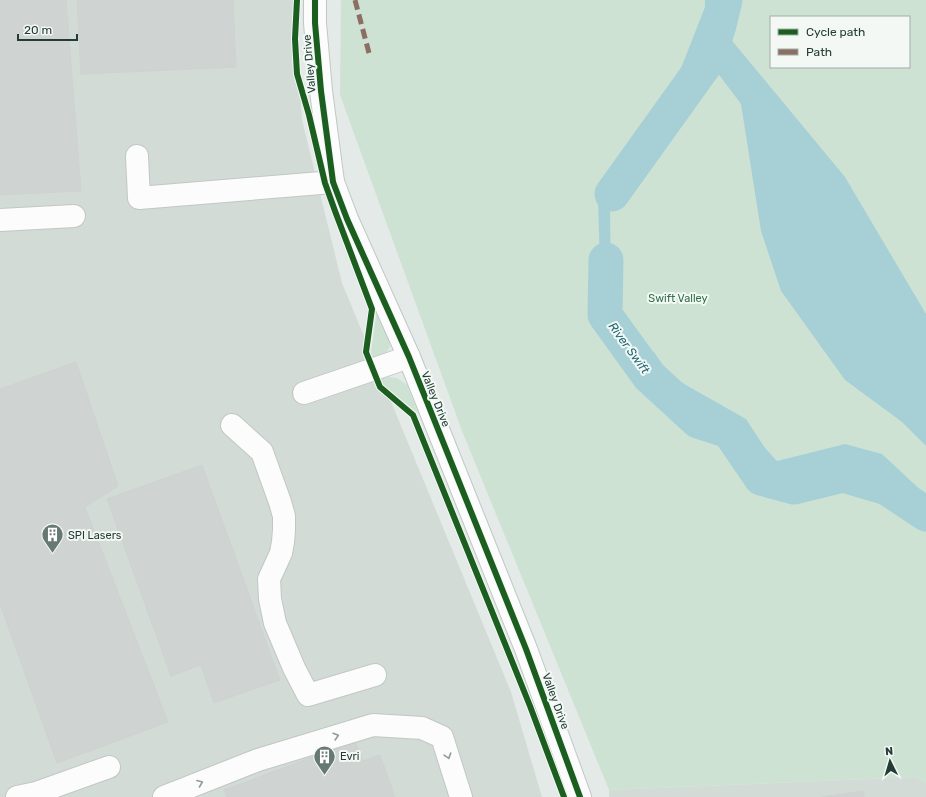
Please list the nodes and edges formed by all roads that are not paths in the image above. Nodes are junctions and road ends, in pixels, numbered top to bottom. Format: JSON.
{"nodes":[{"id":1,"x":315,"y":0,"type":"edge"},
{"id":2,"x":137,"y":156,"type":"dead end"},
{"id":3,"x":333,"y":182,"type":"junction"},
{"id":4,"x":74,"y":216,"type":"dead end"},
{"id":5,"x":0,"y":220,"type":"edge"},
{"id":6,"x":409,"y":357,"type":"junction"},
{"id":7,"x":304,"y":394,"type":"dead end"},
{"id":8,"x":232,"y":425,"type":"dead end"},
{"id":9,"x":375,"y":675,"type":"dead end"},
{"id":10,"x":109,"y":767,"type":"dead end"},
{"id":11,"x":17,"y":797,"type":"edge"},
{"id":12,"x":164,"y":797,"type":"edge"},
{"id":13,"x":461,"y":797,"type":"edge"},
{"id":14,"x":580,"y":797,"type":"edge"}],
"edges":[{"from":1,"to":3,"type":"street","name":"Valley Drive"},
{"from":2,"to":3,"type":"street"},
{"from":3,"to":6,"type":"street","name":"Valley Drive"},
{"from":4,"to":5,"type":"street"},
{"from":6,"to":7,"type":"street"},
{"from":6,"to":14,"type":"street","name":"Valley Drive"},
{"from":8,"to":9,"type":"street"},
{"from":10,"to":11,"type":"street"},
{"from":12,"to":13,"type":"street","one_way":true}]}
